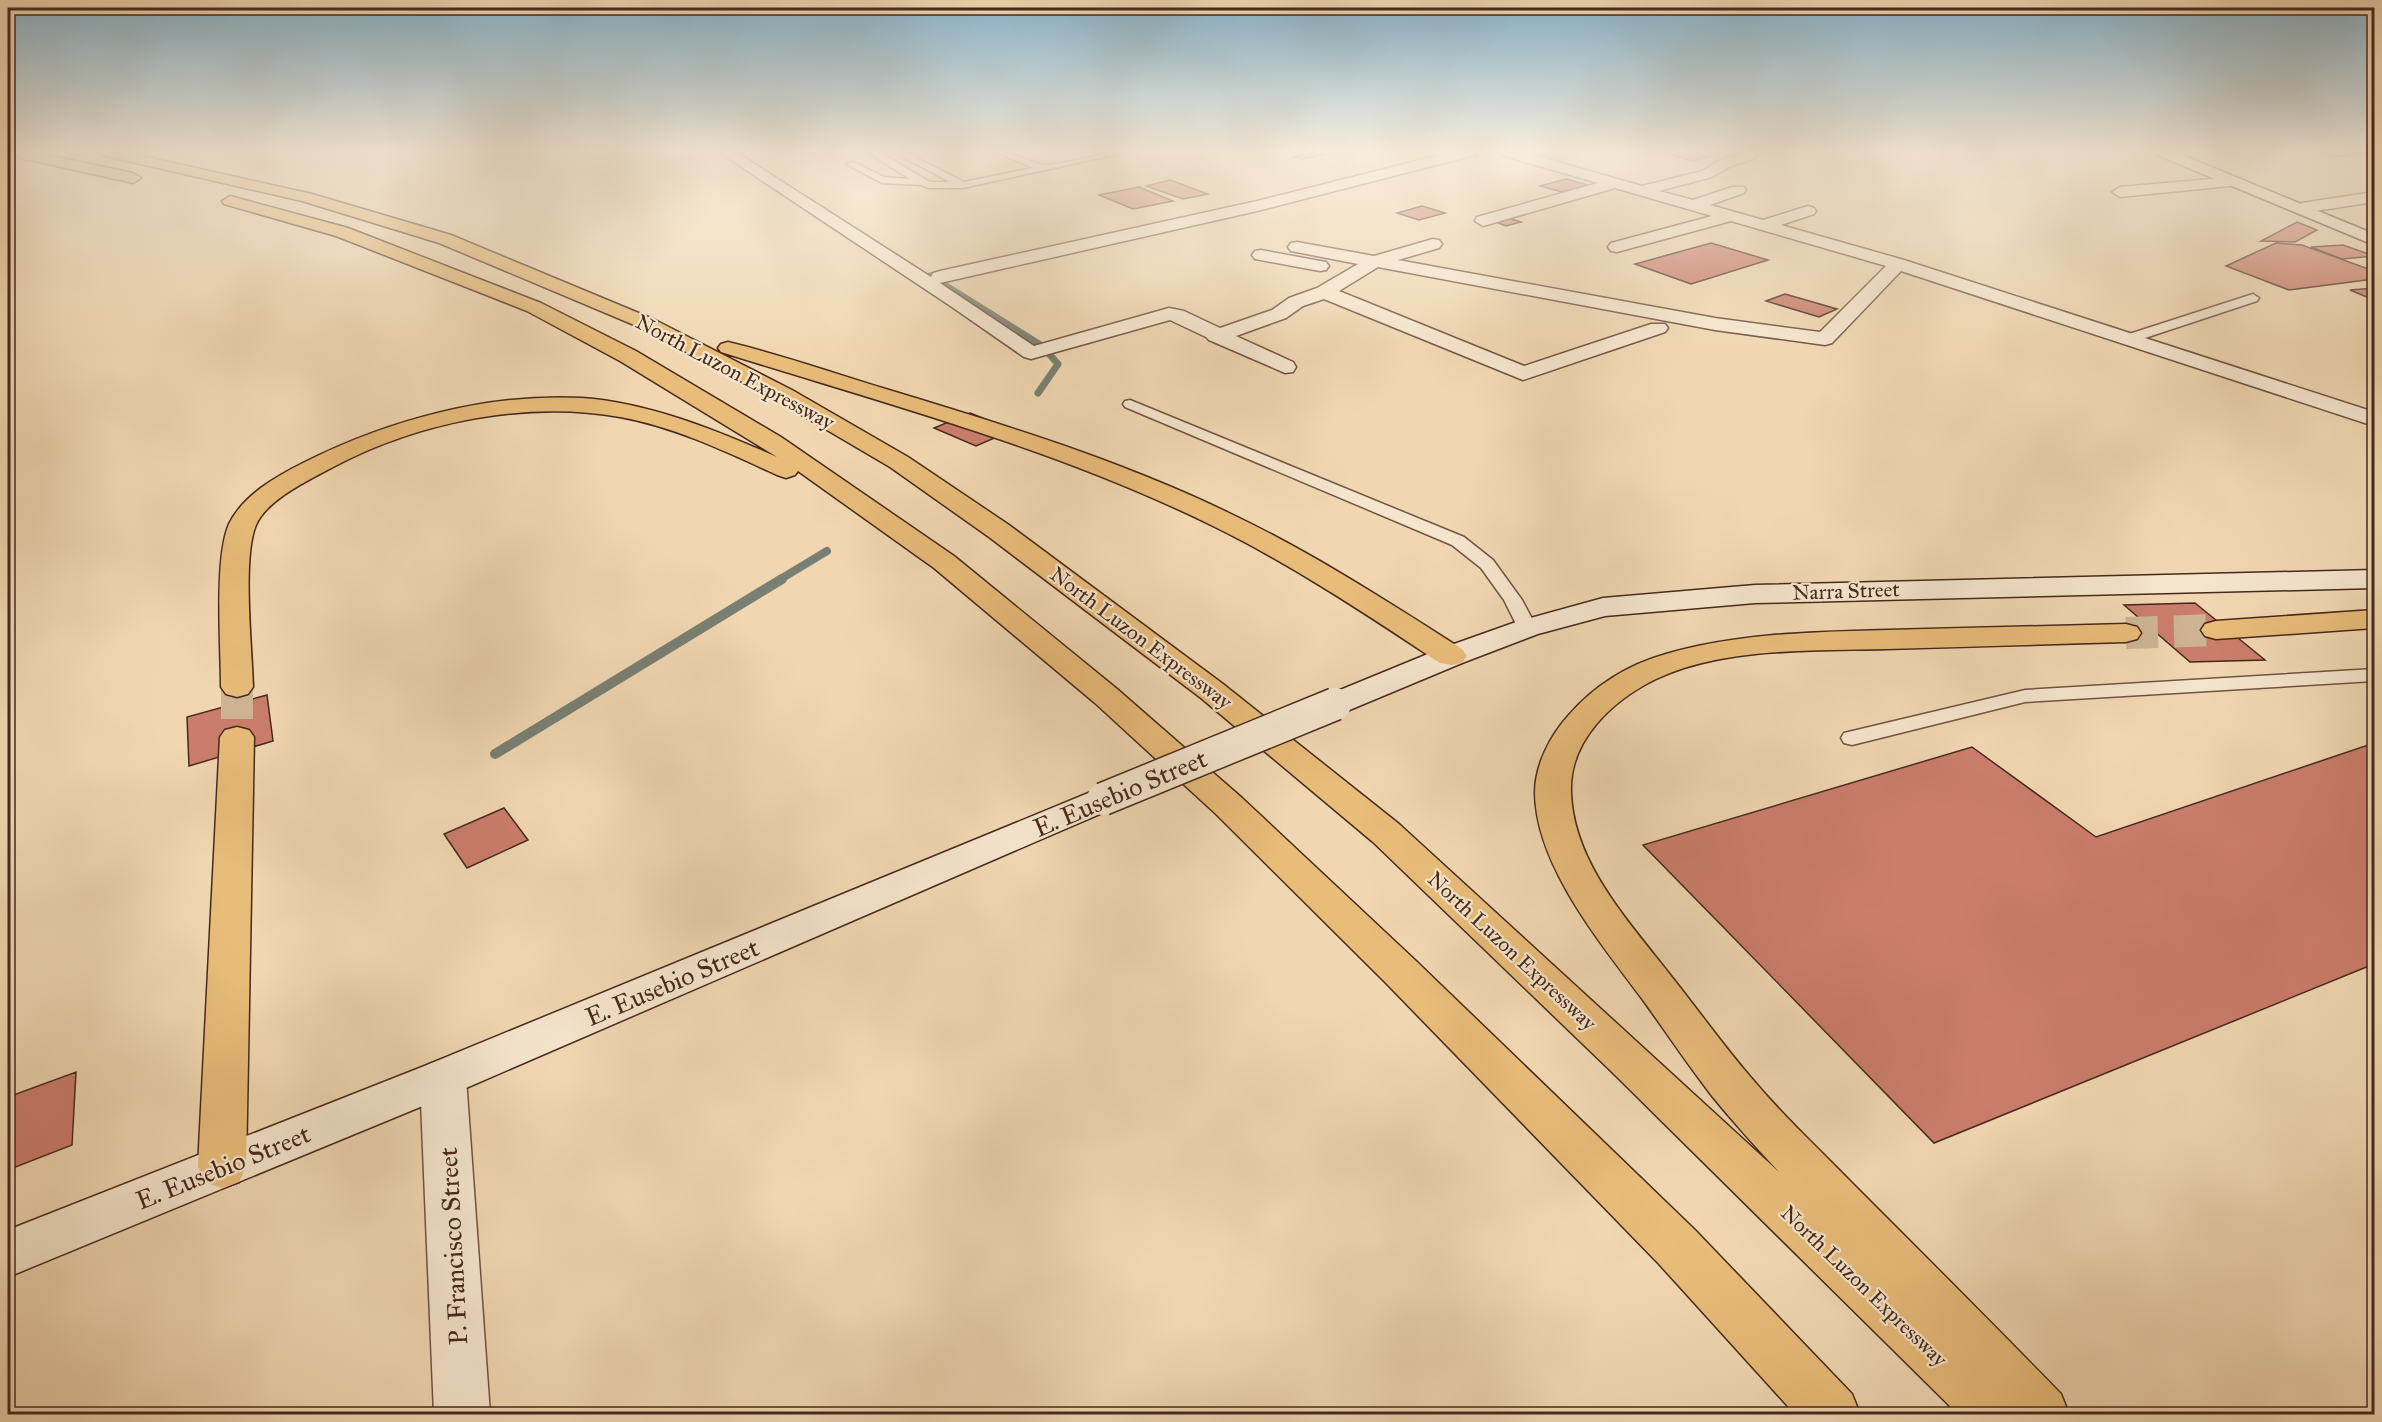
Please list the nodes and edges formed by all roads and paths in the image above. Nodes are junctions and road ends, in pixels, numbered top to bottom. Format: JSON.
{"nodes":[{"id":1,"x":291,"y":218,"type":"edge"},
{"id":2,"x":381,"y":218,"type":"edge"},
{"id":3,"x":828,"y":218,"type":"edge"},
{"id":4,"x":1202,"y":218,"type":"edge"},
{"id":5,"x":1491,"y":218,"type":"edge"},
{"id":6,"x":1724,"y":218,"type":"edge"},
{"id":7,"x":1741,"y":218,"type":"edge"},
{"id":8,"x":1786,"y":218,"type":"edge"},
{"id":9,"x":2325,"y":218,"type":"edge"},
{"id":10,"x":1482,"y":221,"type":"dead end"},
{"id":11,"x":1766,"y":225,"type":"junction"},
{"id":12,"x":2374,"y":240,"type":"edge"},
{"id":13,"x":1433,"y":244,"type":"dead end"},
{"id":14,"x":1297,"y":246,"type":"dead end"},
{"id":15,"x":1617,"y":248,"type":"dead end"},
{"id":16,"x":1262,"y":255,"type":"dead end"},
{"id":17,"x":1376,"y":261,"type":"junction"},
{"id":18,"x":1898,"y":264,"type":"junction"},
{"id":19,"x":1358,"y":274,"type":"junction"},
{"id":20,"x":940,"y":277,"type":"dead end"},
{"id":21,"x":1324,"y":292,"type":"junction"},
{"id":22,"x":2253,"y":298,"type":"dead end"},
{"id":23,"x":646,"y":323,"type":"junction"},
{"id":24,"x":1715,"y":324,"type":"junction"},
{"id":25,"x":1658,"y":328,"type":"junction"},
{"id":26,"x":1216,"y":336,"type":"junction"},
{"id":27,"x":2128,"y":339,"type":"junction"},
{"id":28,"x":1285,"y":367,"type":"dead end"},
{"id":29,"x":1130,"y":404,"type":"dead end"},
{"id":30,"x":2374,"y":419,"type":"edge"},
{"id":31,"x":859,"y":502,"type":"junction"},
{"id":32,"x":2374,"y":579,"type":"edge"},
{"id":33,"x":2374,"y":619,"type":"edge"},
{"id":34,"x":1527,"y":628,"type":"junction"},
{"id":35,"x":2216,"y":630,"type":"tunnel mouth"},
{"id":36,"x":2126,"y":633,"type":"tunnel mouth"},
{"id":37,"x":1451,"y":656,"type":"junction"},
{"id":38,"x":2374,"y":675,"type":"edge"},
{"id":39,"x":237,"y":687,"type":"tunnel mouth"},
{"id":40,"x":1335,"y":704,"type":"joint"},
{"id":41,"x":237,"y":737,"type":"tunnel mouth"},
{"id":42,"x":1852,"y":738,"type":"dead end"},
{"id":43,"x":443,"y":1078,"type":"junction"},
{"id":44,"x":222,"y":1167,"type":"junction"},
{"id":45,"x":8,"y":1254,"type":"edge"},
{"id":46,"x":462,"y":1414,"type":"edge"},
{"id":47,"x":1832,"y":1414,"type":"edge"},
{"id":48,"x":1996,"y":1414,"type":"edge"},
{"id":49,"x":2041,"y":1414,"type":"edge"}],
"edges":[{"from":1,"to":31,"type":"highway","name":"North Luzon Expressway"},
{"from":2,"to":23,"type":"highway","name":"North Luzon Expressway"},
{"from":3,"to":26,"type":"street"},
{"from":4,"to":20,"type":"street"},
{"from":5,"to":10,"type":"street"},
{"from":6,"to":15,"type":"street"},
{"from":7,"to":11,"type":"street"},
{"from":8,"to":11,"type":"street"},
{"from":9,"to":12,"type":"street"},
{"from":11,"to":18,"type":"street"},
{"from":13,"to":17,"type":"street"},
{"from":14,"to":17,"type":"street"},
{"from":16,"to":19,"type":"street"},
{"from":17,"to":19,"type":"street"},
{"from":17,"to":24,"type":"street"},
{"from":18,"to":24,"type":"street"},
{"from":18,"to":27,"type":"street"},
{"from":19,"to":21,"type":"street"},
{"from":19,"to":25,"type":"street"},
{"from":21,"to":25,"type":"street"},
{"from":21,"to":26,"type":"street"},
{"from":22,"to":27,"type":"lane"},
{"from":23,"to":37,"type":"highway"},
{"from":23,"to":48,"type":"highway","name":"North Luzon Expressway"},
{"from":24,"to":25,"type":"street"},
{"from":26,"to":28,"type":"street"},
{"from":27,"to":30,"type":"street"},
{"from":29,"to":34,"type":"lane"},
{"from":31,"to":39,"type":"highway"},
{"from":31,"to":47,"type":"highway","name":"North Luzon Expressway"},
{"from":32,"to":34,"type":"street","name":"Narra Street"},
{"from":33,"to":35,"type":"highway"},
{"from":34,"to":37,"type":"street","name":"Narra Street"},
{"from":36,"to":49,"type":"highway"},
{"from":37,"to":40,"type":"street","name":"Narra Street"},
{"from":38,"to":42,"type":"lane"},
{"from":40,"to":43,"type":"street","name":"E. Eusebio Street","bridge":true},
{"from":41,"to":44,"type":"highway"},
{"from":43,"to":44,"type":"street","name":"E. Eusebio Street"},
{"from":43,"to":46,"type":"street","name":"P. Francisco Street"},
{"from":44,"to":45,"type":"street","name":"E. Eusebio Street"}]}
